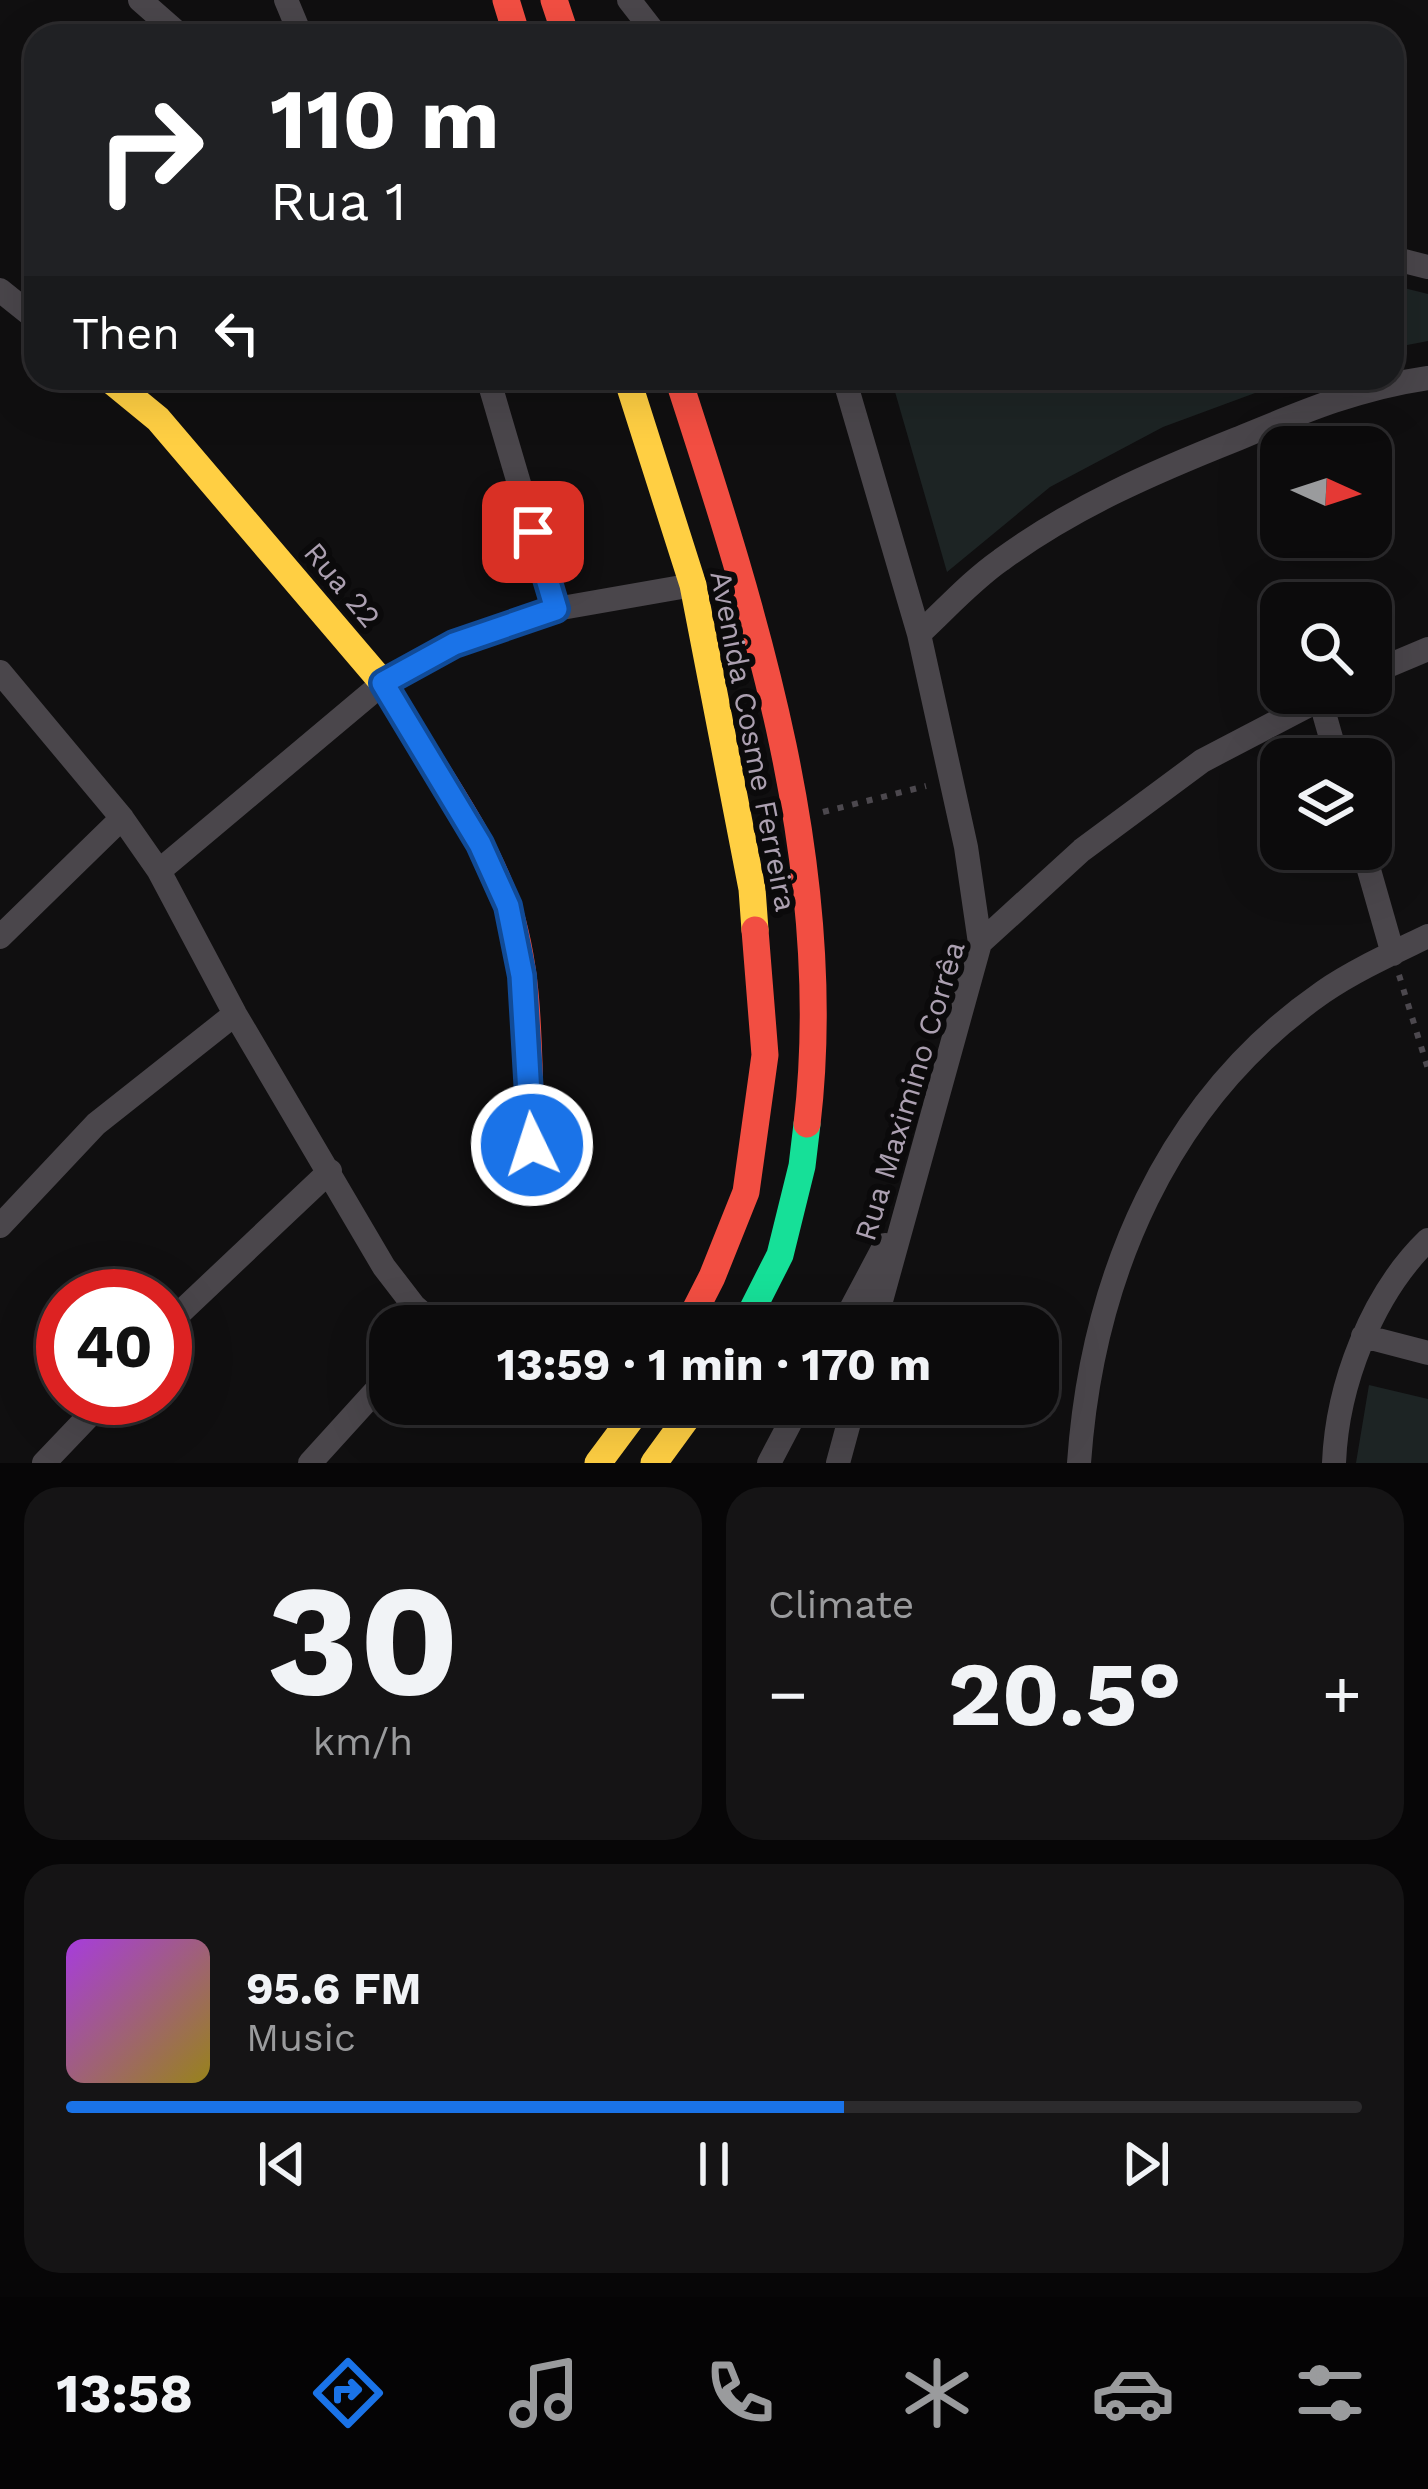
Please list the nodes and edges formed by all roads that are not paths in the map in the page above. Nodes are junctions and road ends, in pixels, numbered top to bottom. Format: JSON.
{"nodes":[{"id":1,"x":140,"y":0,"type":"edge"},
{"id":2,"x":629,"y":0,"type":"edge"},
{"id":3,"x":167,"y":24,"type":"edge"},
{"id":4,"x":648,"y":24,"type":"edge"},
{"id":5,"x":0,"y":290,"type":"edge"},
{"id":6,"x":24,"y":309,"type":"edge"},
{"id":7,"x":123,"y":390,"type":"edge"},
{"id":8,"x":492,"y":390,"type":"edge"},
{"id":9,"x":631,"y":390,"type":"edge"},
{"id":10,"x":682,"y":390,"type":"edge"},
{"id":11,"x":848,"y":390,"type":"edge"},
{"id":12,"x":1362,"y":390,"type":"edge"},
{"id":13,"x":693,"y":585,"type":"junction"},
{"id":14,"x":556,"y":609,"type":"junction"},
{"id":15,"x":919,"y":634,"type":"junction"},
{"id":16,"x":1428,"y":649,"type":"edge"},
{"id":17,"x":1392,"y":664,"type":"edge"},
{"id":18,"x":0,"y":672,"type":"edge"},
{"id":19,"x":383,"y":683,"type":"junction"},
{"id":20,"x":1292,"y":714,"type":"edge"},
{"id":21,"x":122,"y":818,"type":"junction"},
{"id":22,"x":1369,"y":870,"type":"edge"},
{"id":23,"x":160,"y":871,"type":"junction"},
{"id":24,"x":1428,"y":936,"type":"edge"},
{"id":25,"x":0,"y":937,"type":"edge"},
{"id":26,"x":980,"y":943,"type":"junction"},
{"id":27,"x":1393,"y":954,"type":"junction"},
{"id":28,"x":235,"y":1014,"type":"junction"},
{"id":29,"x":532,"y":1145,"type":"dead end"},
{"id":30,"x":330,"y":1171,"type":"junction"},
{"id":31,"x":903,"y":1211,"type":"junction"},
{"id":32,"x":0,"y":1226,"type":"edge"},
{"id":33,"x":1428,"y":1240,"type":"edge"},
{"id":34,"x":192,"y":1301,"type":"edge"},
{"id":35,"x":413,"y":1305,"type":"edge"},
{"id":36,"x":698,"y":1305,"type":"edge"},
{"id":37,"x":755,"y":1305,"type":"edge"},
{"id":38,"x":853,"y":1305,"type":"edge"},
{"id":39,"x":879,"y":1305,"type":"edge"},
{"id":40,"x":1363,"y":1336,"type":"junction"},
{"id":41,"x":1428,"y":1353,"type":"edge"},
{"id":42,"x":369,"y":1398,"type":"edge"},
{"id":43,"x":80,"y":1425,"type":"edge"},
{"id":44,"x":626,"y":1425,"type":"edge"},
{"id":45,"x":682,"y":1425,"type":"edge"},
{"id":46,"x":789,"y":1425,"type":"edge"},
{"id":47,"x":848,"y":1425,"type":"edge"},
{"id":48,"x":44,"y":1463,"type":"edge"},
{"id":49,"x":310,"y":1463,"type":"edge"},
{"id":50,"x":598,"y":1463,"type":"edge"},
{"id":51,"x":654,"y":1463,"type":"edge"},
{"id":52,"x":769,"y":1463,"type":"edge"},
{"id":53,"x":838,"y":1463,"type":"edge"},
{"id":54,"x":1079,"y":1463,"type":"edge"},
{"id":55,"x":1334,"y":1463,"type":"edge"}],
"edges":[{"from":1,"to":3,"type":"street"},
{"from":2,"to":4,"type":"street"},
{"from":5,"to":6,"type":"street"},
{"from":7,"to":19,"type":"main road","name":"Rua 22"},
{"from":8,"to":14,"type":"street"},
{"from":9,"to":13,"type":"main road","name":"Avenida Cosme Ferreira"},
{"from":10,"to":37,"type":"main road","name":"Avenida Cosme Ferreira"},
{"from":11,"to":15,"type":"street"},
{"from":12,"to":15,"type":"street"},
{"from":13,"to":14,"type":"street"},
{"from":13,"to":36,"type":"main road","name":"Avenida Cosme Ferreira"},
{"from":14,"to":19,"type":"street"},
{"from":15,"to":26,"type":"street"},
{"from":16,"to":17,"type":"street"},
{"from":18,"to":21,"type":"street"},
{"from":19,"to":23,"type":"street"},
{"from":19,"to":29,"type":"main road","name":"Rua 22"},
{"from":20,"to":26,"type":"street","name":"Rua Maximino Corrêa"},
{"from":21,"to":23,"type":"street"},
{"from":21,"to":25,"type":"street"},
{"from":22,"to":27,"type":"street"},
{"from":23,"to":28,"type":"street"},
{"from":24,"to":27,"type":"street"},
{"from":26,"to":31,"type":"street","name":"Rua Maximino Corrêa"},
{"from":27,"to":54,"type":"street"},
{"from":28,"to":30,"type":"street"},
{"from":28,"to":32,"type":"street"},
{"from":30,"to":34,"type":"street"},
{"from":30,"to":35,"type":"street"},
{"from":31,"to":38,"type":"street"},
{"from":31,"to":39,"type":"street","name":"Rua Maximino Corrêa"},
{"from":33,"to":40,"type":"street"},
{"from":40,"to":41,"type":"street"},
{"from":40,"to":55,"type":"street"},
{"from":42,"to":49,"type":"street"},
{"from":43,"to":48,"type":"street"},
{"from":44,"to":50,"type":"main road"},
{"from":45,"to":51,"type":"main road"},
{"from":46,"to":52,"type":"street"},
{"from":47,"to":53,"type":"street"}]}
